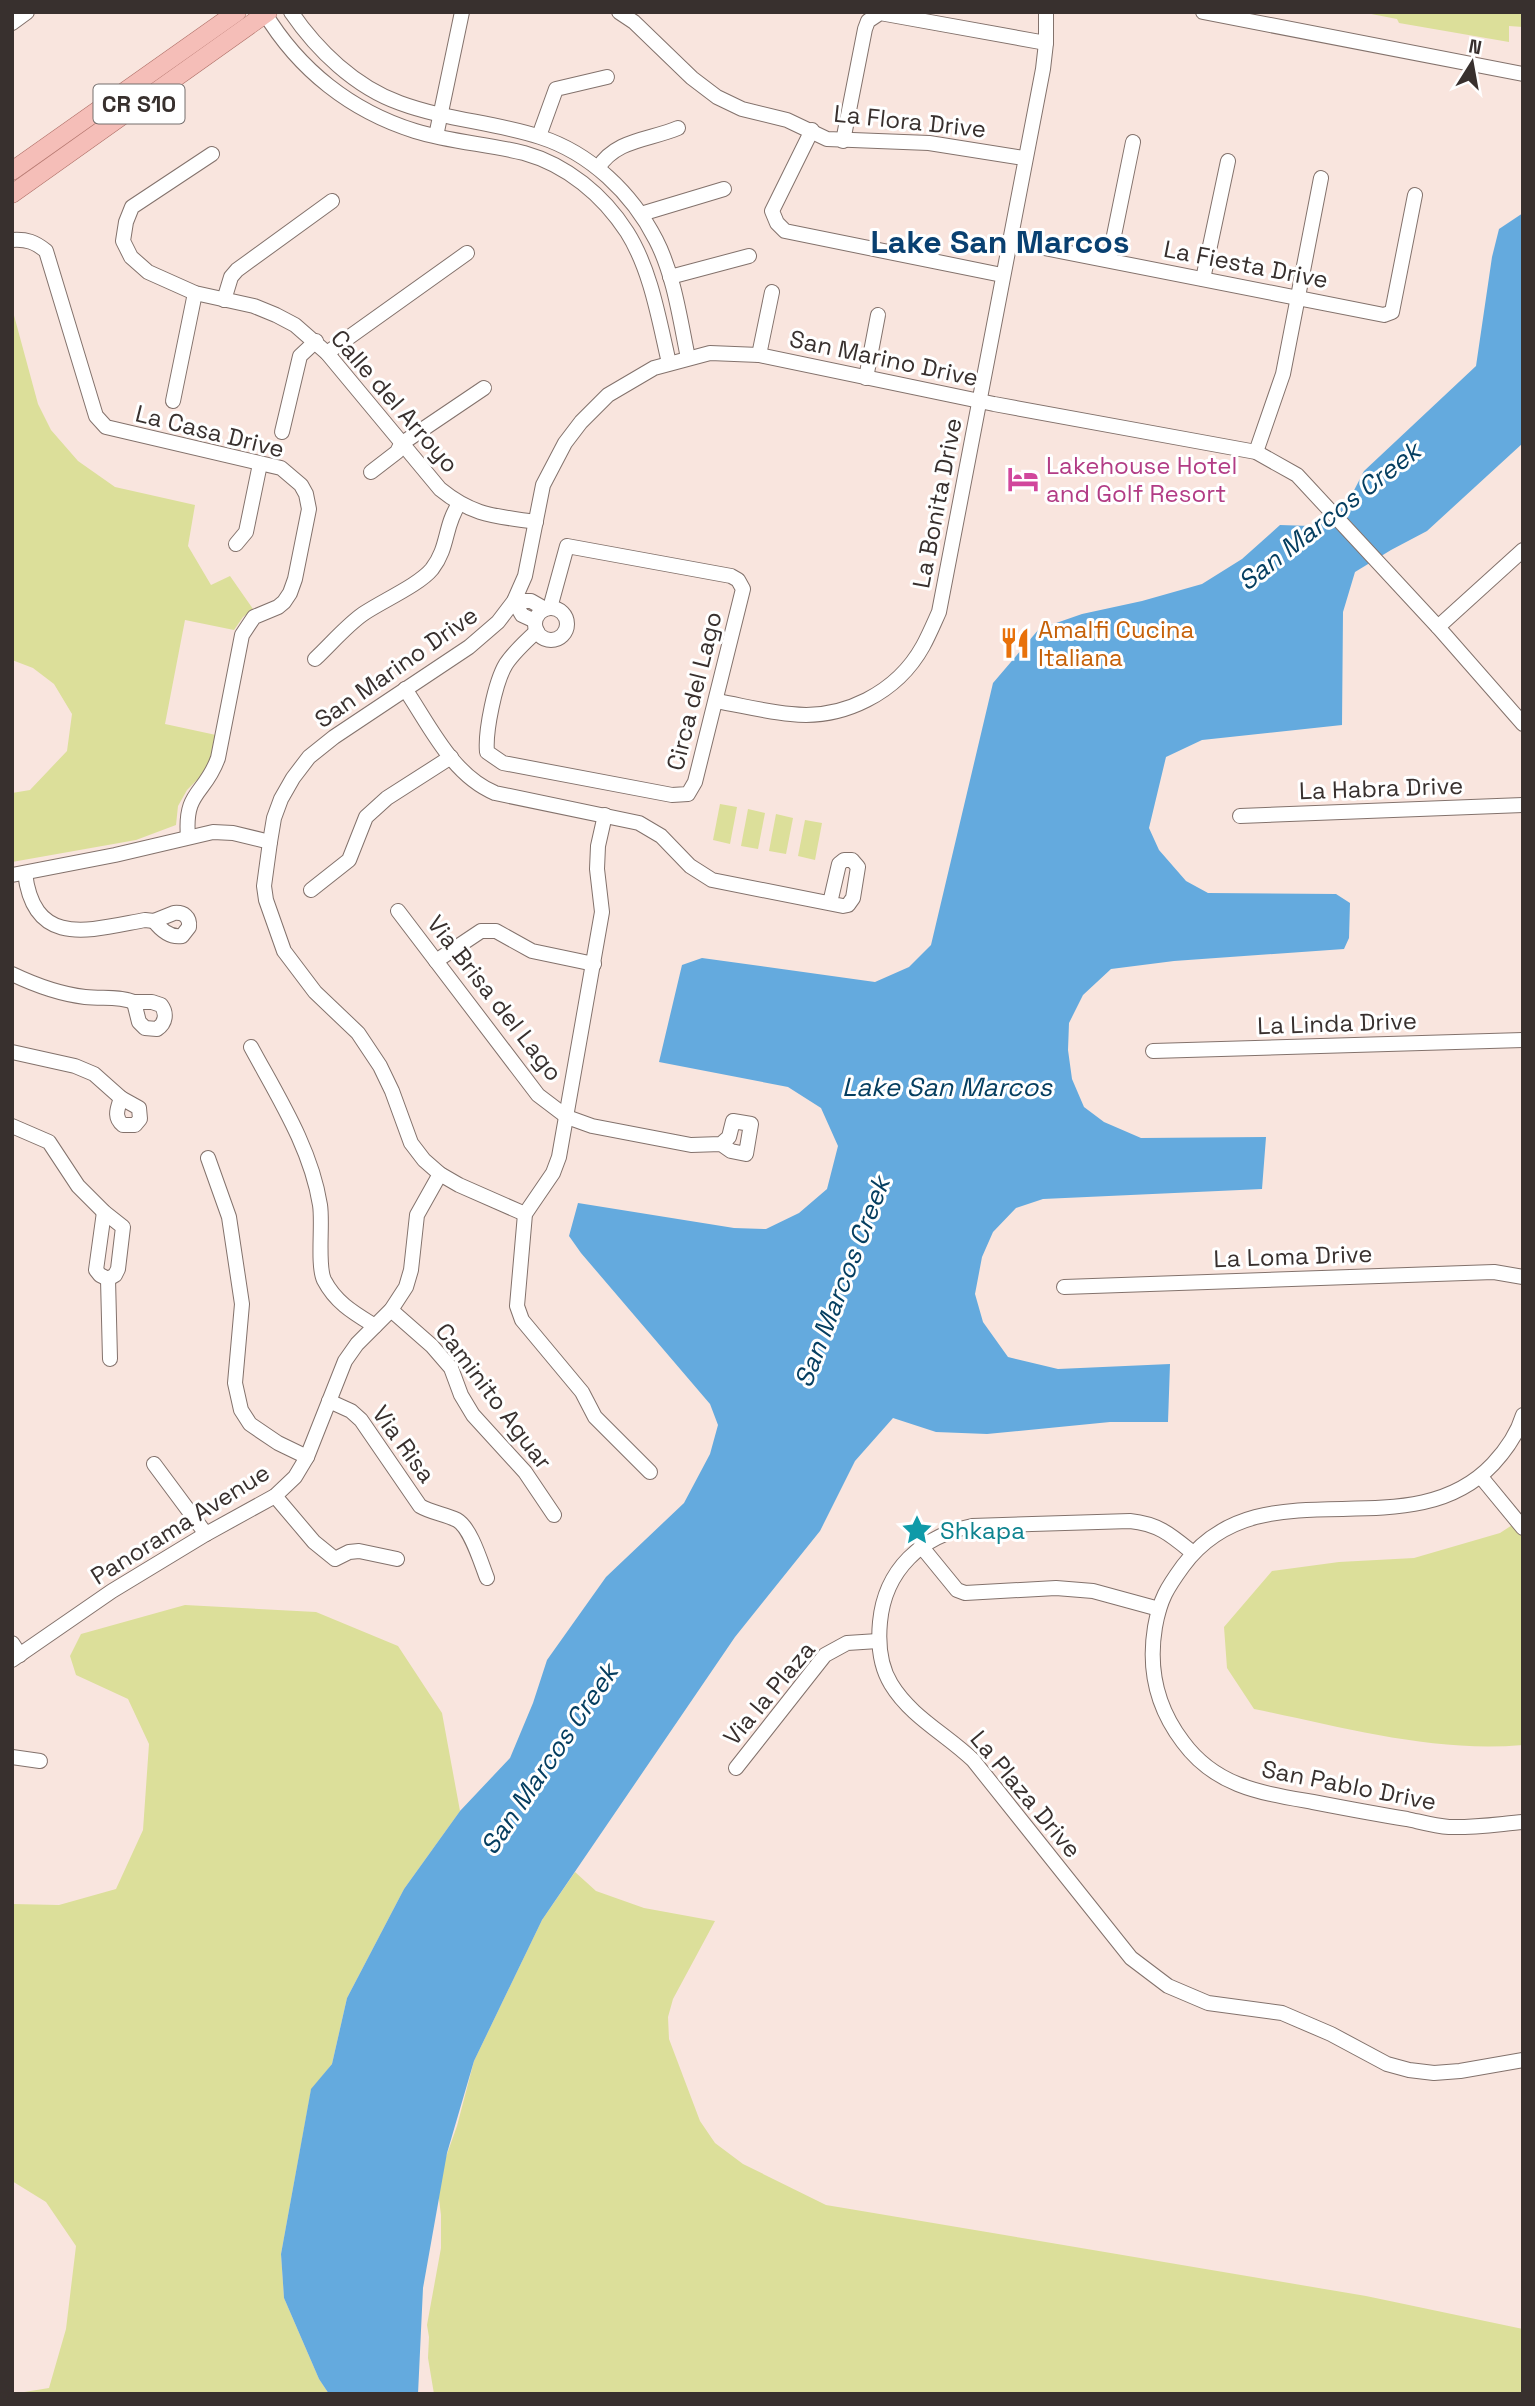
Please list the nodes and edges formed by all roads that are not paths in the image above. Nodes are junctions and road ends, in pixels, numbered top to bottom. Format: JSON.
{"nodes":[{"id":1,"x":27,"y":12,"type":"edge"},
{"id":2,"x":237,"y":12,"type":"edge"},
{"id":3,"x":291,"y":12,"type":"edge"},
{"id":4,"x":462,"y":12,"type":"edge"},
{"id":5,"x":619,"y":12,"type":"edge"},
{"id":6,"x":1046,"y":12,"type":"edge"},
{"id":7,"x":1203,"y":12,"type":"edge"},
{"id":8,"x":266,"y":13,"type":"edge"},
{"id":9,"x":12,"y":23,"type":"edge"},
{"id":10,"x":1046,"y":43,"type":"junction"},
{"id":11,"x":1523,"y":74,"type":"edge"},
{"id":12,"x":607,"y":77,"type":"dead end"},
{"id":13,"x":441,"y":116,"type":"junction"},
{"id":14,"x":678,"y":128,"type":"dead end"},
{"id":15,"x":812,"y":130,"type":"junction"},
{"id":16,"x":436,"y":136,"type":"junction"},
{"id":17,"x":539,"y":136,"type":"junction"},
{"id":18,"x":843,"y":141,"type":"junction"},
{"id":19,"x":1133,"y":142,"type":"dead end"},
{"id":20,"x":212,"y":154,"type":"dead end"},
{"id":21,"x":1024,"y":158,"type":"junction"},
{"id":22,"x":1228,"y":161,"type":"dead end"},
{"id":23,"x":598,"y":168,"type":"junction"},
{"id":24,"x":12,"y":172,"type":"edge"},
{"id":25,"x":1321,"y":178,"type":"dead end"},
{"id":26,"x":723,"y":189,"type":"dead end"},
{"id":27,"x":12,"y":194,"type":"edge"},
{"id":28,"x":1415,"y":195,"type":"dead end"},
{"id":29,"x":332,"y":201,"type":"dead end"},
{"id":30,"x":641,"y":214,"type":"junction"},
{"id":31,"x":12,"y":240,"type":"edge"},
{"id":32,"x":1009,"y":241,"type":"junction"},
{"id":33,"x":467,"y":253,"type":"dead end"},
{"id":34,"x":749,"y":256,"type":"dead end"},
{"id":35,"x":1108,"y":260,"type":"junction"},
{"id":36,"x":1002,"y":275,"type":"junction"},
{"id":37,"x":670,"y":277,"type":"junction"},
{"id":38,"x":1203,"y":279,"type":"junction"},
{"id":39,"x":772,"y":292,"type":"dead end"},
{"id":40,"x":195,"y":293,"type":"junction"},
{"id":41,"x":1297,"y":297,"type":"junction"},
{"id":42,"x":223,"y":300,"type":"junction"},
{"id":43,"x":878,"y":315,"type":"dead end"},
{"id":44,"x":316,"y":341,"type":"junction"},
{"id":45,"x":327,"y":353,"type":"junction"},
{"id":46,"x":759,"y":355,"type":"junction"},
{"id":47,"x":688,"y":358,"type":"junction"},
{"id":48,"x":669,"y":363,"type":"junction"},
{"id":49,"x":866,"y":378,"type":"junction"},
{"id":50,"x":484,"y":388,"type":"dead end"},
{"id":51,"x":173,"y":401,"type":"dead end"},
{"id":52,"x":980,"y":401,"type":"junction"},
{"id":53,"x":282,"y":432,"type":"dead end"},
{"id":54,"x":401,"y":444,"type":"junction"},
{"id":55,"x":1256,"y":452,"type":"junction"},
{"id":56,"x":260,"y":464,"type":"junction"},
{"id":57,"x":371,"y":472,"type":"dead end"},
{"id":58,"x":459,"y":504,"type":"junction"},
{"id":59,"x":536,"y":522,"type":"junction"},
{"id":60,"x":236,"y":544,"type":"dead end"},
{"id":61,"x":1523,"y":550,"type":"edge"},
{"id":62,"x":514,"y":601,"type":"junction"},
{"id":63,"x":542,"y":617,"type":"junction"},
{"id":64,"x":1438,"y":627,"type":"junction"},
{"id":65,"x":315,"y":659,"type":"dead end"},
{"id":66,"x":405,"y":690,"type":"junction"},
{"id":67,"x":716,"y":701,"type":"junction"},
{"id":68,"x":1523,"y":724,"type":"edge"},
{"id":69,"x":451,"y":757,"type":"junction"},
{"id":70,"x":1523,"y":805,"type":"edge"},
{"id":71,"x":605,"y":815,"type":"junction"},
{"id":72,"x":1240,"y":816,"type":"dead end"},
{"id":73,"x":188,"y":837,"type":"junction"},
{"id":74,"x":270,"y":842,"type":"junction"},
{"id":75,"x":19,"y":874,"type":"edge"},
{"id":76,"x":311,"y":890,"type":"dead end"},
{"id":77,"x":830,"y":903,"type":"dead end"},
{"id":78,"x":398,"y":911,"type":"dead end"},
{"id":79,"x":154,"y":921,"type":"dead end"},
{"id":80,"x":436,"y":961,"type":"junction"},
{"id":81,"x":594,"y":964,"type":"junction"},
{"id":82,"x":12,"y":974,"type":"edge"},
{"id":83,"x":134,"y":1002,"type":"dead end"},
{"id":84,"x":1523,"y":1040,"type":"edge"},
{"id":85,"x":251,"y":1047,"type":"dead end"},
{"id":86,"x":1153,"y":1051,"type":"dead end"},
{"id":87,"x":12,"y":1052,"type":"edge"},
{"id":88,"x":121,"y":1098,"type":"dead end"},
{"id":89,"x":567,"y":1117,"type":"junction"},
{"id":90,"x":12,"y":1126,"type":"edge"},
{"id":91,"x":721,"y":1144,"type":"dead end"},
{"id":92,"x":208,"y":1158,"type":"dead end"},
{"id":93,"x":440,"y":1174,"type":"junction"},
{"id":94,"x":104,"y":1212,"type":"junction"},
{"id":95,"x":525,"y":1214,"type":"junction"},
{"id":96,"x":1523,"y":1277,"type":"edge"},
{"id":97,"x":108,"y":1279,"type":"junction"},
{"id":98,"x":1064,"y":1287,"type":"dead end"},
{"id":99,"x":391,"y":1310,"type":"junction"},
{"id":100,"x":374,"y":1326,"type":"junction"},
{"id":101,"x":110,"y":1359,"type":"dead end"},
{"id":102,"x":329,"y":1401,"type":"junction"},
{"id":103,"x":1523,"y":1415,"type":"edge"},
{"id":104,"x":307,"y":1457,"type":"junction"},
{"id":105,"x":154,"y":1464,"type":"dead end"},
{"id":106,"x":650,"y":1472,"type":"dead end"},
{"id":107,"x":1481,"y":1477,"type":"junction"},
{"id":108,"x":275,"y":1496,"type":"junction"},
{"id":109,"x":554,"y":1515,"type":"dead end"},
{"id":110,"x":1523,"y":1528,"type":"edge"},
{"id":111,"x":206,"y":1534,"type":"junction"},
{"id":112,"x":921,"y":1546,"type":"junction"},
{"id":113,"x":1193,"y":1553,"type":"junction"},
{"id":114,"x":397,"y":1559,"type":"dead end"},
{"id":115,"x":487,"y":1578,"type":"dead end"},
{"id":116,"x":1159,"y":1609,"type":"junction"},
{"id":117,"x":878,"y":1641,"type":"junction"},
{"id":118,"x":15,"y":1653,"type":"edge"},
{"id":119,"x":12,"y":1758,"type":"edge"},
{"id":120,"x":40,"y":1761,"type":"dead end"},
{"id":121,"x":736,"y":1768,"type":"dead end"},
{"id":122,"x":1523,"y":1822,"type":"edge"},
{"id":123,"x":1523,"y":2060,"type":"edge"}],
"edges":[{"from":1,"to":9,"type":"street"},
{"from":2,"to":24,"type":"main road","number":"CR S10"},
{"from":3,"to":13,"type":"street"},
{"from":4,"to":13,"type":"street"},
{"from":5,"to":15,"type":"street","name":"La Flora Drive"},
{"from":6,"to":10,"type":"street","name":"La Bonita Drive"},
{"from":7,"to":11,"type":"street"},
{"from":8,"to":16,"type":"street"},
{"from":8,"to":27,"type":"main road","number":"CR S10"},
{"from":10,"to":18,"type":"street"},
{"from":10,"to":21,"type":"street","name":"La Bonita Drive"},
{"from":12,"to":17,"type":"street"},
{"from":13,"to":16,"type":"street"},
{"from":13,"to":17,"type":"street"},
{"from":14,"to":23,"type":"street"},
{"from":15,"to":18,"type":"street","name":"La Flora Drive"},
{"from":15,"to":36,"type":"street"},
{"from":16,"to":48,"type":"street"},
{"from":17,"to":23,"type":"street"},
{"from":18,"to":21,"type":"street","name":"La Flora Drive"},
{"from":19,"to":35,"type":"street"},
{"from":20,"to":40,"type":"street","name":"Calle del Arroyo"},
{"from":21,"to":32,"type":"street","name":"La Bonita Drive"},
{"from":22,"to":38,"type":"street"},
{"from":23,"to":30,"type":"street"},
{"from":25,"to":41,"type":"street"},
{"from":26,"to":30,"type":"street"},
{"from":28,"to":41,"type":"street","name":"La Fiesta Drive"},
{"from":29,"to":42,"type":"street"},
{"from":30,"to":37,"type":"street"},
{"from":31,"to":56,"type":"street","name":"La Casa Drive"},
{"from":32,"to":35,"type":"street","name":"La Fiesta Drive"},
{"from":32,"to":36,"type":"street","name":"La Bonita Drive"},
{"from":33,"to":45,"type":"street"},
{"from":34,"to":37,"type":"street"},
{"from":35,"to":38,"type":"street","name":"La Fiesta Drive"},
{"from":36,"to":52,"type":"street","name":"La Bonita Drive"},
{"from":37,"to":47,"type":"street"},
{"from":38,"to":41,"type":"street","name":"La Fiesta Drive"},
{"from":39,"to":46,"type":"street"},
{"from":40,"to":42,"type":"street","name":"Calle del Arroyo"},
{"from":40,"to":51,"type":"street"},
{"from":41,"to":55,"type":"street"},
{"from":42,"to":44,"type":"street","name":"Calle del Arroyo"},
{"from":43,"to":49,"type":"street"},
{"from":44,"to":45,"type":"street","name":"Calle del Arroyo"},
{"from":44,"to":53,"type":"street"},
{"from":45,"to":54,"type":"street","name":"Calle del Arroyo"},
{"from":46,"to":47,"type":"street","name":"San Marino Drive"},
{"from":46,"to":49,"type":"street","name":"San Marino Drive"},
{"from":47,"to":48,"type":"street","name":"San Marino Drive"},
{"from":48,"to":59,"type":"street","name":"San Marino Drive"},
{"from":49,"to":52,"type":"street","name":"San Marino Drive"},
{"from":50,"to":54,"type":"street"},
{"from":52,"to":55,"type":"street","name":"San Marino Drive"},
{"from":52,"to":67,"type":"street","name":"La Bonita Drive"},
{"from":54,"to":57,"type":"street"},
{"from":54,"to":58,"type":"street","name":"Calle del Arroyo"},
{"from":55,"to":64,"type":"street","name":"San Marino Drive"},
{"from":56,"to":60,"type":"street"},
{"from":56,"to":73,"type":"street","name":"La Casa Drive"},
{"from":58,"to":59,"type":"street","name":"Calle del Arroyo"},
{"from":58,"to":65,"type":"street"},
{"from":59,"to":62,"type":"street","name":"San Marino Drive"},
{"from":61,"to":64,"type":"street"},
{"from":62,"to":63,"type":"street"},
{"from":62,"to":66,"type":"street","name":"San Marino Drive"},
{"from":63,"to":67,"type":"street","name":"Circa del Lago"},
{"from":63,"to":67,"type":"street","name":"Circa del Lago"},
{"from":64,"to":68,"type":"street"},
{"from":66,"to":69,"type":"street"},
{"from":66,"to":74,"type":"street","name":"San Marino Drive"},
{"from":69,"to":71,"type":"street"},
{"from":69,"to":76,"type":"street"},
{"from":70,"to":72,"type":"street","name":"La Habra Drive"},
{"from":71,"to":77,"type":"street"},
{"from":71,"to":81,"type":"street"},
{"from":73,"to":74,"type":"street"},
{"from":73,"to":75,"type":"street"},
{"from":74,"to":93,"type":"street","name":"San Marino Drive"},
{"from":75,"to":79,"type":"street"},
{"from":78,"to":80,"type":"street","name":"Via Brisa del Lago"},
{"from":80,"to":81,"type":"street"},
{"from":80,"to":89,"type":"street","name":"Via Brisa del Lago"},
{"from":81,"to":89,"type":"street"},
{"from":82,"to":83,"type":"street"},
{"from":84,"to":86,"type":"street","name":"La Linda Drive"},
{"from":85,"to":100,"type":"street"},
{"from":87,"to":88,"type":"street"},
{"from":89,"to":91,"type":"street","name":"Via Brisa del Lago"},
{"from":89,"to":95,"type":"street"},
{"from":90,"to":94,"type":"street"},
{"from":92,"to":104,"type":"street"},
{"from":93,"to":95,"type":"street","name":"San Marino Drive"},
{"from":93,"to":99,"type":"street","name":"Panorama Avenue"},
{"from":94,"to":97,"type":"street"},
{"from":94,"to":97,"type":"street"},
{"from":95,"to":106,"type":"street"},
{"from":96,"to":98,"type":"street","name":"La Loma Drive"},
{"from":97,"to":101,"type":"street"},
{"from":99,"to":100,"type":"street","name":"Panorama Avenue"},
{"from":99,"to":109,"type":"street","name":"Caminito Aguar"},
{"from":100,"to":102,"type":"street","name":"Panorama Avenue"},
{"from":102,"to":104,"type":"street","name":"Panorama Avenue"},
{"from":102,"to":115,"type":"street","name":"Via Risa"},
{"from":103,"to":107,"type":"street","name":"San Pablo Drive"},
{"from":104,"to":108,"type":"street","name":"Panorama Avenue"},
{"from":105,"to":111,"type":"street"},
{"from":107,"to":110,"type":"street"},
{"from":107,"to":113,"type":"street","name":"San Pablo Drive"},
{"from":108,"to":111,"type":"street","name":"Panorama Avenue"},
{"from":108,"to":114,"type":"street"},
{"from":111,"to":118,"type":"street","name":"Panorama Avenue"},
{"from":112,"to":113,"type":"street","name":"La Plaza Drive"},
{"from":112,"to":116,"type":"street"},
{"from":112,"to":117,"type":"street","name":"La Plaza Drive"},
{"from":113,"to":116,"type":"street","name":"San Pablo Drive"},
{"from":116,"to":122,"type":"street","name":"San Pablo Drive"},
{"from":117,"to":121,"type":"street","name":"Via la Plaza"},
{"from":117,"to":123,"type":"street","name":"La Plaza Drive"},
{"from":119,"to":120,"type":"street"}]}
